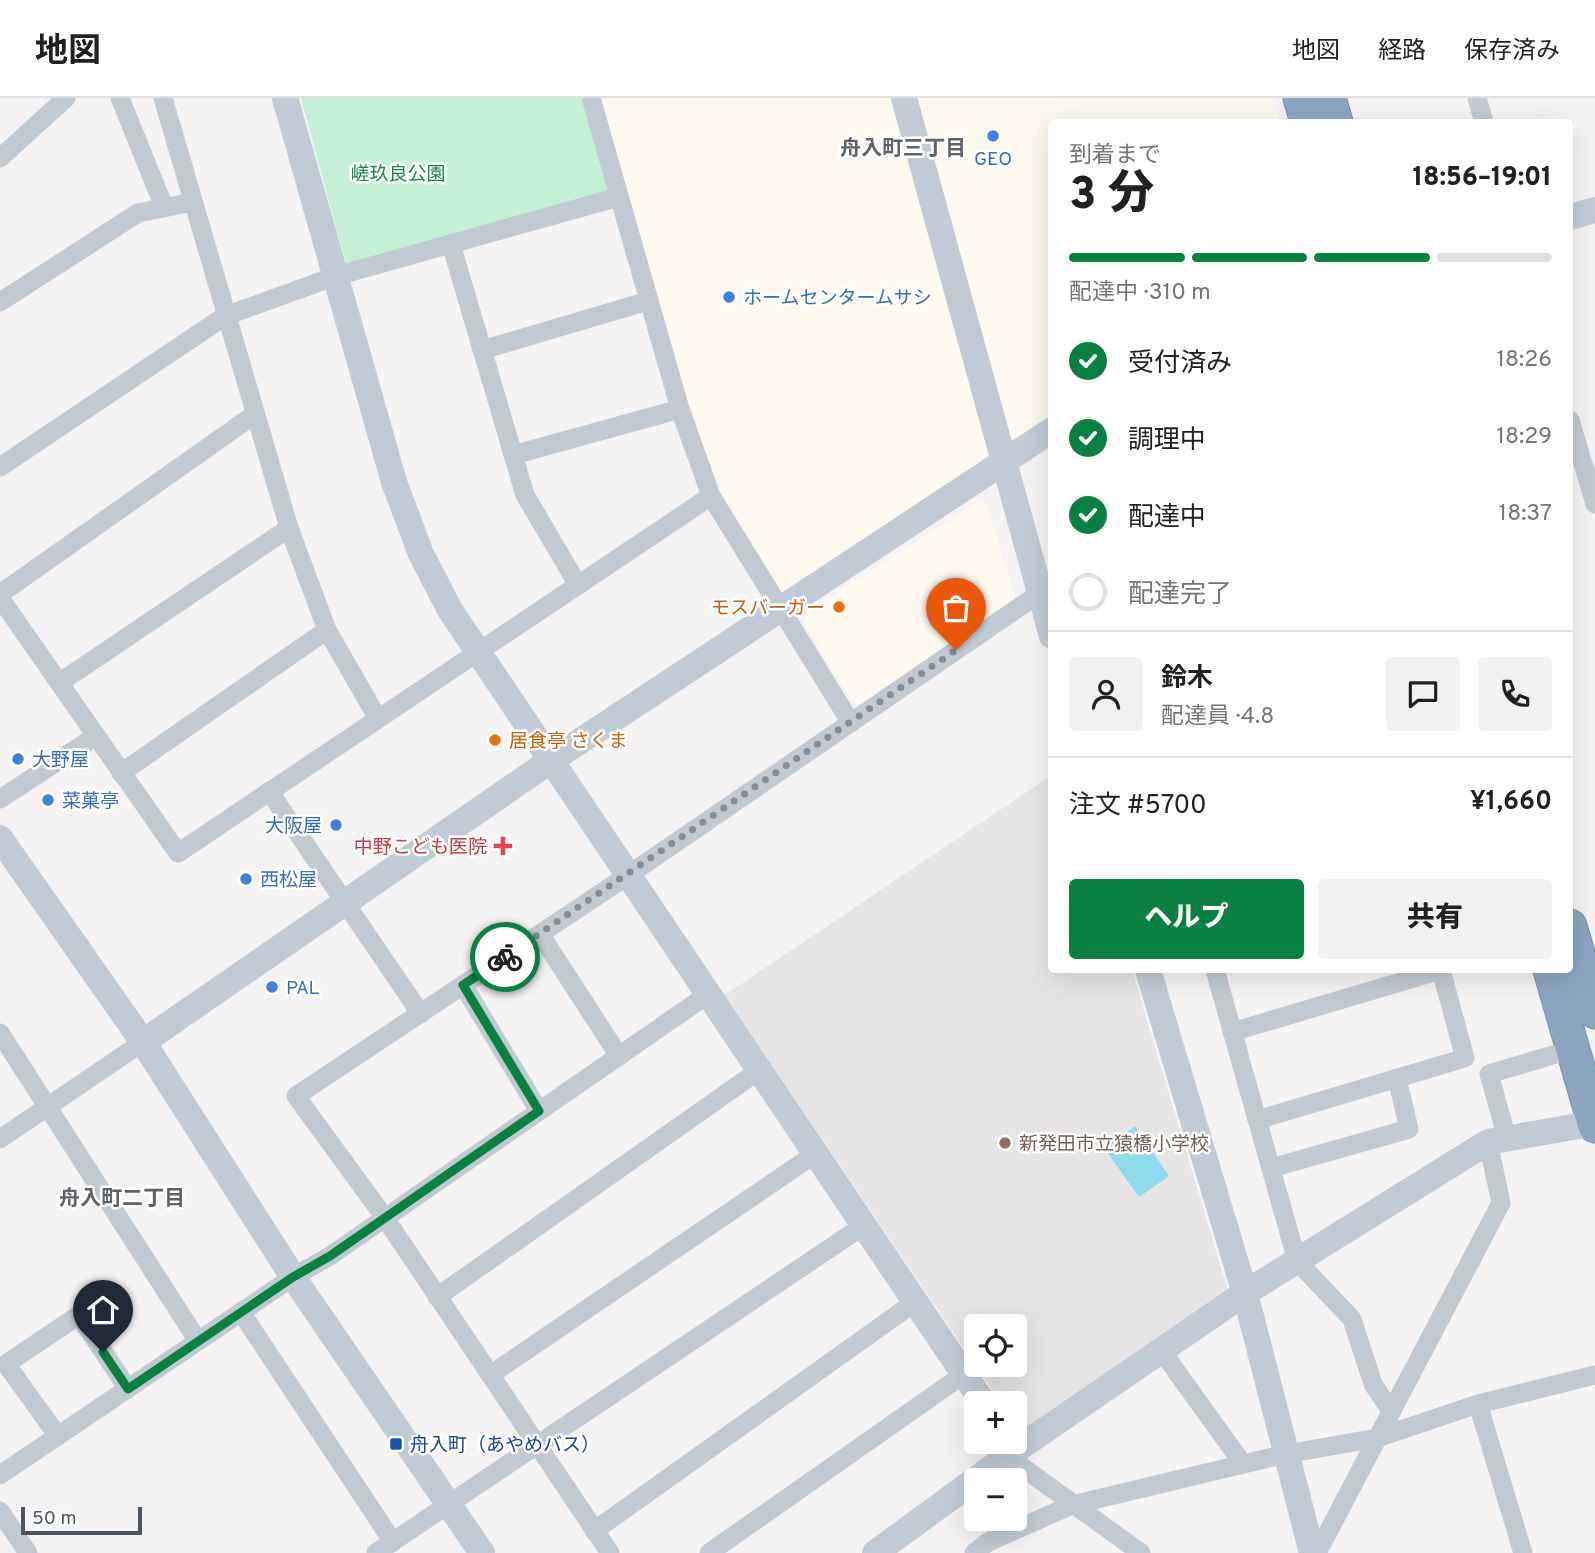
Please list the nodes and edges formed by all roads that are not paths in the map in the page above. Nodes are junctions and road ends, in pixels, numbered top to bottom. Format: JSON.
{"nodes":[{"id":1,"x":66,"y":98,"type":"edge"},
{"id":2,"x":120,"y":98,"type":"edge"},
{"id":3,"x":163,"y":98,"type":"edge"},
{"id":4,"x":285,"y":98,"type":"edge"},
{"id":5,"x":591,"y":98,"type":"edge"},
{"id":6,"x":904,"y":98,"type":"edge"},
{"id":7,"x":1300,"y":98,"type":"edge"},
{"id":8,"x":1329,"y":98,"type":"edge"},
{"id":9,"x":1477,"y":98,"type":"edge"},
{"id":10,"x":1306,"y":119,"type":"edge"},
{"id":11,"x":1335,"y":119,"type":"edge"},
{"id":12,"x":1482,"y":119,"type":"edge"},
{"id":13,"x":0,"y":158,"type":"edge"},
{"id":14,"x":619,"y":197,"type":"junction"},
{"id":15,"x":193,"y":202,"type":"junction"},
{"id":16,"x":164,"y":207,"type":"junction"},
{"id":17,"x":1595,"y":210,"type":"edge"},
{"id":18,"x":1573,"y":216,"type":"edge"},
{"id":19,"x":450,"y":244,"type":"junction"},
{"id":20,"x":336,"y":276,"type":"junction"},
{"id":21,"x":648,"y":301,"type":"junction"},
{"id":22,"x":0,"y":302,"type":"edge"},
{"id":23,"x":225,"y":316,"type":"junction"},
{"id":24,"x":482,"y":350,"type":"junction"},
{"id":25,"x":680,"y":409,"type":"junction"},
{"id":26,"x":255,"y":414,"type":"junction"},
{"id":27,"x":1573,"y":430,"type":"edge"},
{"id":28,"x":1048,"y":432,"type":"edge"},
{"id":29,"x":513,"y":455,"type":"junction"},
{"id":30,"x":1005,"y":459,"type":"junction"},
{"id":31,"x":0,"y":467,"type":"edge"},
{"id":32,"x":711,"y":496,"type":"junction"},
{"id":33,"x":1595,"y":504,"type":"edge"},
{"id":34,"x":289,"y":528,"type":"junction"},
{"id":35,"x":578,"y":585,"type":"junction"},
{"id":36,"x":1040,"y":593,"type":"junction"},
{"id":37,"x":0,"y":596,"type":"edge"},
{"id":38,"x":782,"y":607,"type":"junction"},
{"id":39,"x":1048,"y":622,"type":"edge"},
{"id":40,"x":327,"y":630,"type":"junction"},
{"id":41,"x":478,"y":652,"type":"junction"},
{"id":42,"x":59,"y":683,"type":"junction"},
{"id":43,"x":377,"y":717,"type":"junction"},
{"id":44,"x":851,"y":723,"type":"junction"},
{"id":45,"x":96,"y":736,"type":"junction"},
{"id":46,"x":550,"y":761,"type":"junction"},
{"id":47,"x":121,"y":773,"type":"junction"},
{"id":48,"x":269,"y":791,"type":"junction"},
{"id":49,"x":0,"y":800,"type":"edge"},
{"id":50,"x":0,"y":838,"type":"edge"},
{"id":51,"x":627,"y":876,"type":"junction"},
{"id":52,"x":344,"y":901,"type":"junction"},
{"id":53,"x":540,"y":934,"type":"junction"},
{"id":54,"x":1573,"y":936,"type":"edge"},
{"id":55,"x":1149,"y":973,"type":"edge"},
{"id":56,"x":1216,"y":973,"type":"edge"},
{"id":57,"x":1431,"y":973,"type":"edge"},
{"id":58,"x":1442,"y":973,"type":"edge"},
{"id":59,"x":1551,"y":973,"type":"edge"},
{"id":60,"x":463,"y":985,"type":"junction"},
{"id":61,"x":707,"y":995,"type":"junction"},
{"id":62,"x":1595,"y":1012,"type":"edge"},
{"id":63,"x":421,"y":1013,"type":"junction"},
{"id":64,"x":1232,"y":1032,"type":"junction"},
{"id":65,"x":0,"y":1034,"type":"edge"},
{"id":66,"x":143,"y":1042,"type":"junction"},
{"id":67,"x":1573,"y":1049,"type":"junction"},
{"id":68,"x":619,"y":1056,"type":"junction"},
{"id":69,"x":758,"y":1071,"type":"junction"},
{"id":70,"x":1397,"y":1078,"type":"junction"},
{"id":71,"x":49,"y":1106,"type":"junction"},
{"id":72,"x":539,"y":1111,"type":"junction"},
{"id":73,"x":1257,"y":1119,"type":"junction"},
{"id":74,"x":1595,"y":1124,"type":"edge"},
{"id":75,"x":0,"y":1139,"type":"edge"},
{"id":76,"x":1498,"y":1140,"type":"junction"},
{"id":77,"x":815,"y":1154,"type":"junction"},
{"id":78,"x":1271,"y":1168,"type":"junction"},
{"id":79,"x":385,"y":1218,"type":"junction"},
{"id":80,"x":863,"y":1226,"type":"junction"},
{"id":81,"x":1297,"y":1261,"type":"junction"},
{"id":82,"x":293,"y":1277,"type":"junction"},
{"id":83,"x":1245,"y":1293,"type":"junction"},
{"id":84,"x":437,"y":1297,"type":"junction"},
{"id":85,"x":915,"y":1302,"type":"junction"},
{"id":86,"x":241,"y":1312,"type":"junction"},
{"id":87,"x":198,"y":1341,"type":"junction"},
{"id":88,"x":1161,"y":1350,"type":"junction"},
{"id":89,"x":964,"y":1374,"type":"joint"},
{"id":90,"x":490,"y":1375,"type":"junction"},
{"id":91,"x":1595,"y":1375,"type":"edge"},
{"id":92,"x":128,"y":1389,"type":"junction"},
{"id":93,"x":1478,"y":1404,"type":"junction"},
{"id":94,"x":1391,"y":1410,"type":"junction"},
{"id":95,"x":58,"y":1436,"type":"junction"},
{"id":96,"x":1027,"y":1437,"type":"edge"},
{"id":97,"x":1377,"y":1438,"type":"junction"},
{"id":98,"x":537,"y":1445,"type":"junction"},
{"id":99,"x":1003,"y":1454,"type":"edge"},
{"id":100,"x":1015,"y":1454,"type":"edge"},
{"id":101,"x":1286,"y":1454,"type":"junction"},
{"id":102,"x":1243,"y":1464,"type":"junction"},
{"id":103,"x":0,"y":1475,"type":"edge"},
{"id":104,"x":449,"y":1504,"type":"junction"},
{"id":105,"x":1072,"y":1505,"type":"junction"},
{"id":106,"x":0,"y":1511,"type":"edge"},
{"id":107,"x":594,"y":1531,"type":"junction"},
{"id":108,"x":393,"y":1542,"type":"junction"},
{"id":109,"x":28,"y":1553,"type":"edge"},
{"id":110,"x":376,"y":1553,"type":"edge"},
{"id":111,"x":482,"y":1553,"type":"edge"},
{"id":112,"x":610,"y":1553,"type":"edge"},
{"id":113,"x":709,"y":1553,"type":"edge"},
{"id":114,"x":875,"y":1553,"type":"edge"},
{"id":115,"x":974,"y":1553,"type":"edge"},
{"id":116,"x":1141,"y":1553,"type":"edge"},
{"id":117,"x":1314,"y":1553,"type":"edge"},
{"id":118,"x":1523,"y":1553,"type":"edge"}],
"edges":[{"from":1,"to":13,"type":"street"},
{"from":2,"to":16,"type":"street"},
{"from":3,"to":15,"type":"street"},
{"from":4,"to":20,"type":"street"},
{"from":5,"to":14,"type":"street"},
{"from":6,"to":30,"type":"street"},
{"from":7,"to":10,"type":"highway"},
{"from":8,"to":11,"type":"highway"},
{"from":9,"to":12,"type":"street"},
{"from":14,"to":19,"type":"street"},
{"from":14,"to":21,"type":"street"},
{"from":15,"to":16,"type":"street"},
{"from":15,"to":23,"type":"street"},
{"from":16,"to":22,"type":"street"},
{"from":17,"to":18,"type":"street"},
{"from":19,"to":20,"type":"street"},
{"from":19,"to":24,"type":"street"},
{"from":20,"to":23,"type":"street"},
{"from":20,"to":41,"type":"street"},
{"from":21,"to":24,"type":"street"},
{"from":21,"to":25,"type":"street"},
{"from":23,"to":26,"type":"street"},
{"from":23,"to":31,"type":"street"},
{"from":24,"to":29,"type":"street"},
{"from":25,"to":29,"type":"street"},
{"from":25,"to":32,"type":"street"},
{"from":26,"to":34,"type":"street"},
{"from":26,"to":37,"type":"street"},
{"from":27,"to":33,"type":"street"},
{"from":28,"to":30,"type":"street"},
{"from":29,"to":35,"type":"street"},
{"from":30,"to":36,"type":"street"},
{"from":30,"to":38,"type":"street"},
{"from":32,"to":35,"type":"street"},
{"from":32,"to":38,"type":"street"},
{"from":34,"to":40,"type":"street"},
{"from":34,"to":42,"type":"street"},
{"from":35,"to":41,"type":"street"},
{"from":36,"to":39,"type":"street"},
{"from":36,"to":44,"type":"street"},
{"from":37,"to":42,"type":"street"},
{"from":38,"to":44,"type":"street"},
{"from":38,"to":46,"type":"street"},
{"from":40,"to":43,"type":"street"},
{"from":40,"to":47,"type":"street"},
{"from":41,"to":43,"type":"street"},
{"from":41,"to":46,"type":"street"},
{"from":42,"to":45,"type":"street"},
{"from":43,"to":48,"type":"street"},
{"from":44,"to":51,"type":"street"},
{"from":45,"to":47,"type":"street"},
{"from":45,"to":49,"type":"street"},
{"from":46,"to":51,"type":"street"},
{"from":46,"to":52,"type":"street"},
{"from":47,"to":48,"type":"street"},
{"from":48,"to":52,"type":"street"},
{"from":50,"to":66,"type":"street"},
{"from":51,"to":53,"type":"street"},
{"from":51,"to":61,"type":"street"},
{"from":52,"to":63,"type":"street"},
{"from":52,"to":66,"type":"street"},
{"from":53,"to":60,"type":"street"},
{"from":53,"to":68,"type":"street"},
{"from":54,"to":62,"type":"highway"},
{"from":55,"to":83,"type":"street"},
{"from":56,"to":64,"type":"street"},
{"from":57,"to":64,"type":"street"},
{"from":58,"to":70,"type":"street"},
{"from":59,"to":67,"type":"highway"},
{"from":60,"to":63,"type":"street"},
{"from":60,"to":72,"type":"street"},
{"from":61,"to":68,"type":"street"},
{"from":61,"to":69,"type":"street"},
{"from":63,"to":79,"type":"street"},
{"from":64,"to":73,"type":"street"},
{"from":65,"to":71,"type":"street"},
{"from":66,"to":71,"type":"street"},
{"from":66,"to":82,"type":"street"},
{"from":67,"to":74,"type":"highway"},
{"from":67,"to":76,"type":"street"},
{"from":68,"to":72,"type":"street"},
{"from":69,"to":77,"type":"street"},
{"from":69,"to":84,"type":"street"},
{"from":70,"to":73,"type":"street"},
{"from":70,"to":78,"type":"street"},
{"from":71,"to":75,"type":"street"},
{"from":71,"to":87,"type":"street"},
{"from":72,"to":79,"type":"street"},
{"from":73,"to":78,"type":"street"},
{"from":74,"to":76,"type":"street"},
{"from":76,"to":81,"type":"street"},
{"from":76,"to":94,"type":"street"},
{"from":77,"to":80,"type":"street"},
{"from":77,"to":90,"type":"street"},
{"from":78,"to":81,"type":"street"},
{"from":79,"to":82,"type":"street"},
{"from":79,"to":84,"type":"street"},
{"from":80,"to":85,"type":"street"},
{"from":80,"to":98,"type":"street"},
{"from":81,"to":83,"type":"street"},
{"from":81,"to":94,"type":"street"},
{"from":82,"to":86,"type":"street"},
{"from":82,"to":104,"type":"street"},
{"from":83,"to":88,"type":"street"},
{"from":83,"to":101,"type":"street"},
{"from":84,"to":90,"type":"street"},
{"from":85,"to":89,"type":"street"},
{"from":85,"to":107,"type":"street"},
{"from":86,"to":87,"type":"street"},
{"from":86,"to":108,"type":"street"},
{"from":87,"to":92,"type":"street"},
{"from":88,"to":96,"type":"street"},
{"from":88,"to":102,"type":"street"},
{"from":89,"to":113,"type":"street"},
{"from":90,"to":98,"type":"street"},
{"from":91,"to":93,"type":"street"},
{"from":92,"to":95,"type":"street"},
{"from":92,"to":95,"type":"street"},
{"from":93,"to":97,"type":"street"},
{"from":93,"to":118,"type":"street"},
{"from":94,"to":97,"type":"street"},
{"from":95,"to":103,"type":"street"},
{"from":97,"to":101,"type":"street"},
{"from":97,"to":117,"type":"street"},
{"from":98,"to":104,"type":"street"},
{"from":98,"to":107,"type":"street"},
{"from":99,"to":114,"type":"street"},
{"from":100,"to":105,"type":"street"},
{"from":101,"to":102,"type":"street"},
{"from":101,"to":117,"type":"street"},
{"from":102,"to":105,"type":"street"},
{"from":104,"to":108,"type":"street"},
{"from":104,"to":111,"type":"street"},
{"from":105,"to":115,"type":"street"},
{"from":105,"to":116,"type":"street"},
{"from":106,"to":109,"type":"street"},
{"from":107,"to":112,"type":"street"},
{"from":108,"to":110,"type":"street"}]}
